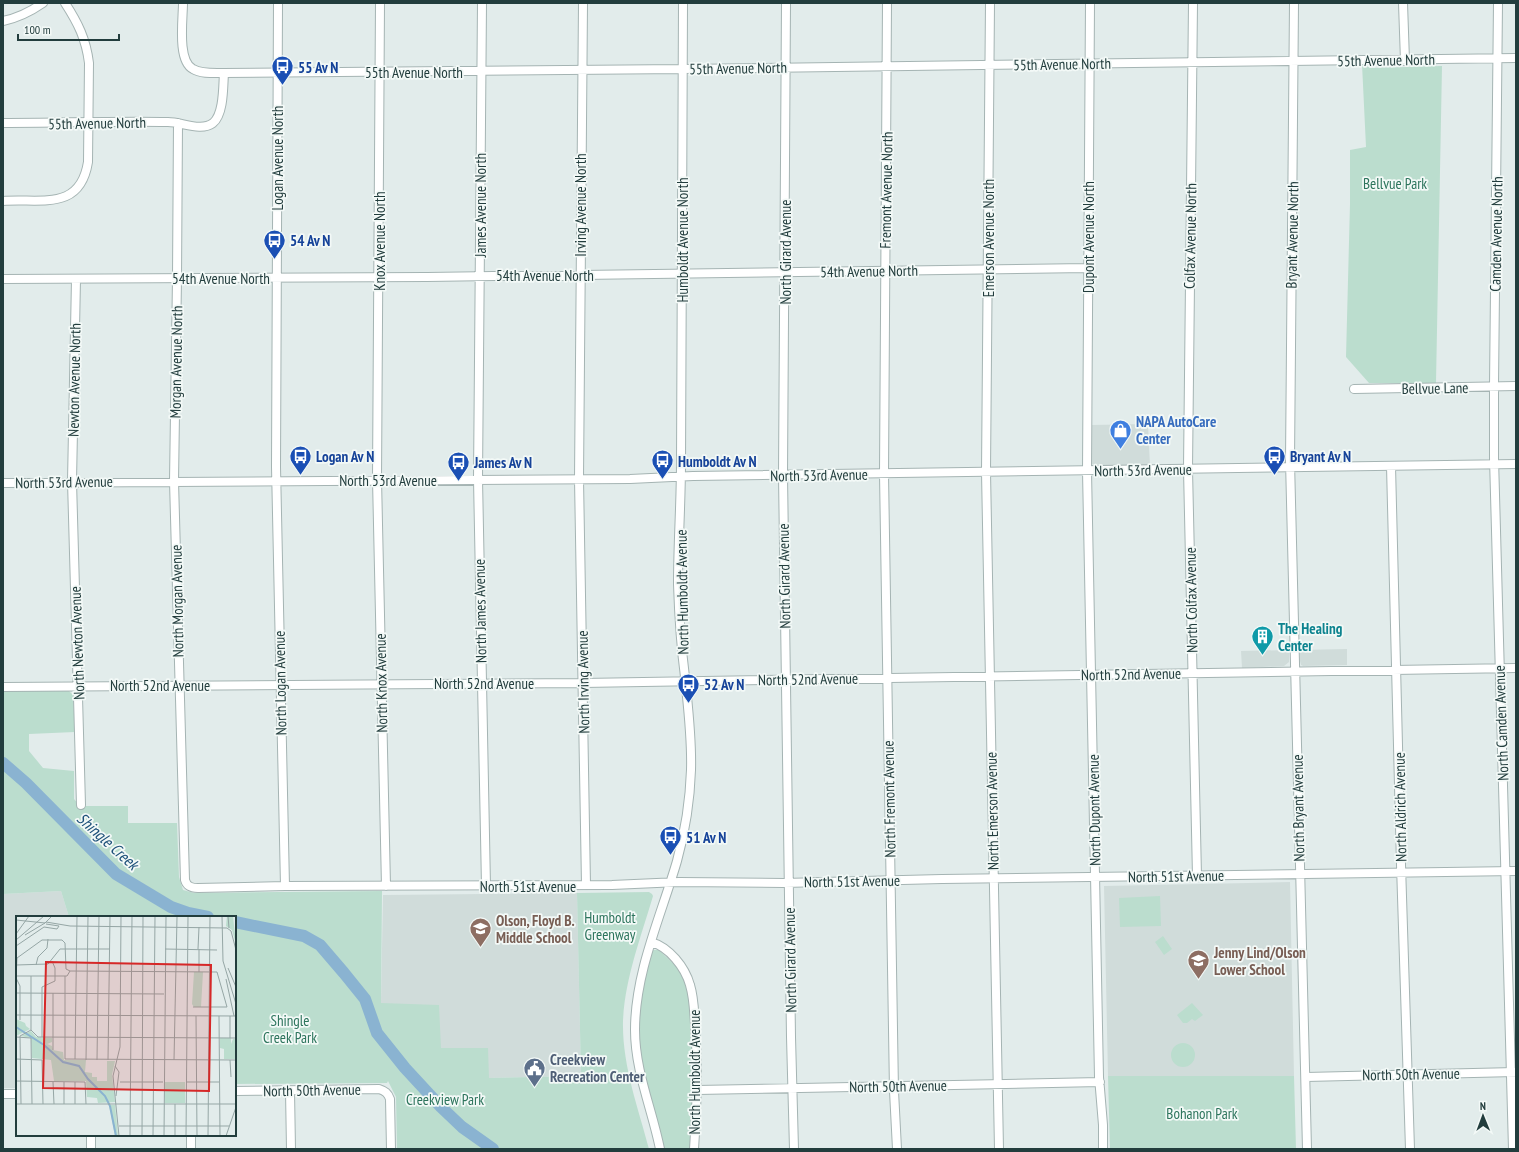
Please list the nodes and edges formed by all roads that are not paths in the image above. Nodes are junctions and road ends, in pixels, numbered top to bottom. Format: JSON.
{"nodes":[{"id":1,"x":42,"y":3,"type":"edge"},
{"id":2,"x":65,"y":3,"type":"edge"},
{"id":3,"x":183,"y":3,"type":"edge"},
{"id":4,"x":278,"y":3,"type":"edge"},
{"id":5,"x":380,"y":3,"type":"edge"},
{"id":6,"x":482,"y":3,"type":"edge"},
{"id":7,"x":583,"y":3,"type":"edge"},
{"id":8,"x":683,"y":3,"type":"edge"},
{"id":9,"x":786,"y":3,"type":"edge"},
{"id":10,"x":887,"y":3,"type":"edge"},
{"id":11,"x":990,"y":3,"type":"edge"},
{"id":12,"x":1090,"y":3,"type":"edge"},
{"id":13,"x":1192,"y":3,"type":"edge"},
{"id":14,"x":1294,"y":3,"type":"edge"},
{"id":15,"x":1403,"y":3,"type":"edge"},
{"id":16,"x":1498,"y":3,"type":"edge"},
{"id":17,"x":3,"y":22,"type":"edge"},
{"id":18,"x":1498,"y":58,"type":"junction"},
{"id":19,"x":1516,"y":58,"type":"edge"},
{"id":20,"x":1294,"y":61,"type":"junction"},
{"id":21,"x":1405,"y":61,"type":"junction"},
{"id":22,"x":1192,"y":62,"type":"junction"},
{"id":23,"x":1089,"y":64,"type":"junction"},
{"id":24,"x":989,"y":65,"type":"junction"},
{"id":25,"x":887,"y":66,"type":"junction"},
{"id":26,"x":786,"y":67,"type":"junction"},
{"id":27,"x":683,"y":69,"type":"junction"},
{"id":28,"x":581,"y":70,"type":"junction"},
{"id":29,"x":481,"y":71,"type":"junction"},
{"id":30,"x":380,"y":72,"type":"junction"},
{"id":31,"x":224,"y":73,"type":"junction"},
{"id":32,"x":278,"y":73,"type":"junction"},
{"id":33,"x":3,"y":123,"type":"edge"},
{"id":34,"x":88,"y":123,"type":"junction"},
{"id":35,"x":178,"y":123,"type":"junction"},
{"id":36,"x":3,"y":201,"type":"edge"},
{"id":37,"x":1087,"y":268,"type":"junction"},
{"id":38,"x":987,"y":269,"type":"junction"},
{"id":39,"x":885,"y":271,"type":"junction"},
{"id":40,"x":785,"y":272,"type":"junction"},
{"id":41,"x":682,"y":274,"type":"junction"},
{"id":42,"x":580,"y":275,"type":"junction"},
{"id":43,"x":480,"y":276,"type":"junction"},
{"id":44,"x":379,"y":277,"type":"junction"},
{"id":45,"x":178,"y":278,"type":"junction"},
{"id":46,"x":277,"y":278,"type":"junction"},
{"id":47,"x":3,"y":279,"type":"edge"},
{"id":48,"x":76,"y":279,"type":"junction"},
{"id":49,"x":1494,"y":386,"type":"junction"},
{"id":50,"x":1516,"y":386,"type":"edge"},
{"id":51,"x":1354,"y":389,"type":"dead end"},
{"id":52,"x":1516,"y":464,"type":"edge"},
{"id":53,"x":1495,"y":465,"type":"junction"},
{"id":54,"x":1391,"y":466,"type":"junction"},
{"id":55,"x":1290,"y":467,"type":"junction"},
{"id":56,"x":1188,"y":469,"type":"junction"},
{"id":57,"x":1087,"y":470,"type":"junction"},
{"id":58,"x":986,"y":472,"type":"junction"},
{"id":59,"x":884,"y":474,"type":"junction"},
{"id":60,"x":783,"y":475,"type":"junction"},
{"id":61,"x":681,"y":477,"type":"junction"},
{"id":62,"x":377,"y":479,"type":"junction"},
{"id":63,"x":478,"y":479,"type":"junction"},
{"id":64,"x":579,"y":479,"type":"junction"},
{"id":65,"x":276,"y":480,"type":"junction"},
{"id":66,"x":174,"y":481,"type":"junction"},
{"id":67,"x":72,"y":482,"type":"junction"},
{"id":68,"x":3,"y":483,"type":"edge"},
{"id":69,"x":1500,"y":668,"type":"junction"},
{"id":70,"x":1516,"y":668,"type":"edge"},
{"id":71,"x":1396,"y":670,"type":"junction"},
{"id":72,"x":1295,"y":672,"type":"junction"},
{"id":73,"x":1193,"y":673,"type":"junction"},
{"id":74,"x":1091,"y":675,"type":"junction"},
{"id":75,"x":990,"y":676,"type":"junction"},
{"id":76,"x":887,"y":678,"type":"junction"},
{"id":77,"x":786,"y":679,"type":"junction"},
{"id":78,"x":685,"y":681,"type":"junction"},
{"id":79,"x":583,"y":683,"type":"junction"},
{"id":80,"x":280,"y":684,"type":"junction"},
{"id":81,"x":381,"y":684,"type":"junction"},
{"id":82,"x":481,"y":684,"type":"junction"},
{"id":83,"x":178,"y":685,"type":"junction"},
{"id":84,"x":78,"y":686,"type":"junction"},
{"id":85,"x":3,"y":687,"type":"edge"},
{"id":86,"x":81,"y":804,"type":"dead end"},
{"id":87,"x":1516,"y":870,"type":"edge"},
{"id":88,"x":1506,"y":871,"type":"junction"},
{"id":89,"x":1401,"y":872,"type":"junction"},
{"id":90,"x":1300,"y":873,"type":"junction"},
{"id":91,"x":1197,"y":876,"type":"junction"},
{"id":92,"x":1096,"y":877,"type":"junction"},
{"id":93,"x":993,"y":878,"type":"junction"},
{"id":94,"x":891,"y":880,"type":"junction"},
{"id":95,"x":669,"y":883,"type":"junction"},
{"id":96,"x":789,"y":883,"type":"junction"},
{"id":97,"x":586,"y":885,"type":"junction"},
{"id":98,"x":189,"y":886,"type":"joint"},
{"id":99,"x":285,"y":886,"type":"junction"},
{"id":100,"x":386,"y":886,"type":"junction"},
{"id":101,"x":486,"y":886,"type":"junction"},
{"id":102,"x":651,"y":942,"type":"junction"},
{"id":103,"x":1513,"y":1072,"type":"edge"},
{"id":104,"x":1408,"y":1074,"type":"junction"},
{"id":105,"x":1306,"y":1077,"type":"junction"},
{"id":106,"x":1100,"y":1082,"type":"junction"},
{"id":107,"x":997,"y":1084,"type":"junction"},
{"id":108,"x":894,"y":1086,"type":"junction"},
{"id":109,"x":792,"y":1088,"type":"junction"},
{"id":110,"x":290,"y":1090,"type":"junction"},
{"id":111,"x":697,"y":1090,"type":"junction"},
{"id":112,"x":236,"y":1091,"type":"edge"},
{"id":113,"x":3,"y":1094,"type":"edge"},
{"id":114,"x":16,"y":1094,"type":"edge"},
{"id":115,"x":91,"y":1136,"type":"edge"},
{"id":116,"x":191,"y":1136,"type":"edge"},
{"id":117,"x":91,"y":1149,"type":"edge"},
{"id":118,"x":191,"y":1149,"type":"edge"},
{"id":119,"x":291,"y":1149,"type":"edge"},
{"id":120,"x":391,"y":1149,"type":"edge"},
{"id":121,"x":660,"y":1149,"type":"edge"},
{"id":122,"x":694,"y":1149,"type":"edge"},
{"id":123,"x":794,"y":1149,"type":"edge"},
{"id":124,"x":897,"y":1149,"type":"edge"},
{"id":125,"x":999,"y":1149,"type":"edge"},
{"id":126,"x":1103,"y":1149,"type":"edge"},
{"id":127,"x":1307,"y":1149,"type":"edge"},
{"id":128,"x":1410,"y":1149,"type":"edge"},
{"id":129,"x":1512,"y":1149,"type":"edge"}],
"edges":[{"from":1,"to":17,"type":"street"},
{"from":2,"to":34,"type":"street"},
{"from":3,"to":31,"type":"street"},
{"from":4,"to":32,"type":"street","name":"Logan Avenue North"},
{"from":5,"to":30,"type":"street","name":"Knox Avenue North"},
{"from":6,"to":29,"type":"street","name":"James Avenue North"},
{"from":7,"to":28,"type":"street","name":"Irving Avenue North"},
{"from":8,"to":27,"type":"street","name":"Humboldt Avenue North"},
{"from":9,"to":26,"type":"street","name":"North Girard Avenue"},
{"from":10,"to":25,"type":"street","name":"Fremont Avenue North"},
{"from":11,"to":24,"type":"street","name":"Emerson Avenue North"},
{"from":12,"to":23,"type":"street","name":"Dupont Avenue North"},
{"from":13,"to":22,"type":"street","name":"Colfax Avenue North"},
{"from":14,"to":20,"type":"street","name":"Bryant Avenue North"},
{"from":15,"to":21,"type":"street"},
{"from":16,"to":18,"type":"street","name":"Camden Avenue North"},
{"from":18,"to":19,"type":"street","name":"55th Avenue North"},
{"from":18,"to":21,"type":"street","name":"55th Avenue North"},
{"from":18,"to":49,"type":"street","name":"Camden Avenue North"},
{"from":20,"to":21,"type":"street","name":"55th Avenue North"},
{"from":20,"to":22,"type":"street","name":"55th Avenue North"},
{"from":20,"to":55,"type":"street","name":"Bryant Avenue North"},
{"from":22,"to":23,"type":"street","name":"55th Avenue North"},
{"from":22,"to":56,"type":"street","name":"Colfax Avenue North"},
{"from":23,"to":24,"type":"street","name":"55th Avenue North"},
{"from":23,"to":37,"type":"street","name":"Dupont Avenue North"},
{"from":24,"to":25,"type":"street","name":"55th Avenue North"},
{"from":24,"to":38,"type":"street","name":"Emerson Avenue North"},
{"from":25,"to":26,"type":"street","name":"55th Avenue North"},
{"from":25,"to":39,"type":"street","name":"Fremont Avenue North"},
{"from":26,"to":27,"type":"street","name":"55th Avenue North"},
{"from":26,"to":40,"type":"street","name":"North Girard Avenue"},
{"from":27,"to":28,"type":"street","name":"55th Avenue North"},
{"from":27,"to":41,"type":"street","name":"Humboldt Avenue North"},
{"from":28,"to":29,"type":"street","name":"55th Avenue North"},
{"from":28,"to":42,"type":"street","name":"Irving Avenue North"},
{"from":29,"to":30,"type":"street","name":"55th Avenue North"},
{"from":29,"to":43,"type":"street","name":"James Avenue North"},
{"from":30,"to":32,"type":"street","name":"55th Avenue North"},
{"from":30,"to":44,"type":"street","name":"Knox Avenue North"},
{"from":31,"to":32,"type":"street","name":"55th Avenue North"},
{"from":31,"to":35,"type":"street","name":"55th Avenue North"},
{"from":32,"to":46,"type":"street","name":"Logan Avenue North"},
{"from":33,"to":34,"type":"street","name":"55th Avenue North"},
{"from":34,"to":35,"type":"street","name":"55th Avenue North"},
{"from":34,"to":36,"type":"street"},
{"from":35,"to":45,"type":"street","name":"Morgan Avenue North"},
{"from":37,"to":38,"type":"street","name":"54th Avenue North"},
{"from":37,"to":57,"type":"street","name":"Dupont Avenue North"},
{"from":38,"to":39,"type":"street","name":"54th Avenue North"},
{"from":38,"to":58,"type":"street","name":"Emerson Avenue North"},
{"from":39,"to":40,"type":"street","name":"54th Avenue North"},
{"from":39,"to":59,"type":"street","name":"Fremont Avenue North"},
{"from":40,"to":41,"type":"street","name":"54th Avenue North"},
{"from":40,"to":60,"type":"street","name":"North Girard Avenue"},
{"from":41,"to":42,"type":"street","name":"54th Avenue North"},
{"from":41,"to":61,"type":"street","name":"Humboldt Avenue North"},
{"from":42,"to":43,"type":"street","name":"54th Avenue North"},
{"from":42,"to":64,"type":"street","name":"Irving Avenue North"},
{"from":43,"to":44,"type":"street","name":"54th Avenue North"},
{"from":43,"to":63,"type":"street","name":"James Avenue North"},
{"from":44,"to":46,"type":"street","name":"54th Avenue North"},
{"from":44,"to":62,"type":"street","name":"Knox Avenue North"},
{"from":45,"to":46,"type":"street","name":"54th Avenue North"},
{"from":45,"to":48,"type":"street","name":"54th Avenue North"},
{"from":45,"to":66,"type":"street","name":"Morgan Avenue North"},
{"from":46,"to":65,"type":"street","name":"Logan Avenue North"},
{"from":47,"to":48,"type":"street","name":"54th Avenue North"},
{"from":48,"to":67,"type":"street","name":"Newton Avenue North"},
{"from":49,"to":50,"type":"street","name":"Bellvue Lane"},
{"from":49,"to":51,"type":"street","name":"Bellvue Lane"},
{"from":49,"to":53,"type":"street","name":"Camden Avenue North"},
{"from":52,"to":53,"type":"street","name":"North 53rd Avenue"},
{"from":53,"to":54,"type":"street","name":"North 53rd Avenue"},
{"from":53,"to":69,"type":"street","name":"North Camden Avenue"},
{"from":54,"to":55,"type":"street","name":"North 53rd Avenue"},
{"from":54,"to":71,"type":"street","name":"North Aldrich Avenue"},
{"from":55,"to":56,"type":"street","name":"North 53rd Avenue"},
{"from":55,"to":72,"type":"street","name":"North Bryant Avenue"},
{"from":56,"to":57,"type":"street","name":"North 53rd Avenue"},
{"from":56,"to":73,"type":"street","name":"North Colfax Avenue"},
{"from":57,"to":58,"type":"street","name":"North 53rd Avenue"},
{"from":57,"to":74,"type":"street","name":"North Dupont Avenue"},
{"from":58,"to":59,"type":"street","name":"North 53rd Avenue"},
{"from":58,"to":75,"type":"street","name":"North Emerson Avenue"},
{"from":59,"to":60,"type":"street","name":"North 53rd Avenue"},
{"from":59,"to":76,"type":"street","name":"North Fremont Avenue"},
{"from":60,"to":61,"type":"street","name":"North 53rd Avenue"},
{"from":60,"to":77,"type":"street","name":"North Girard Avenue"},
{"from":61,"to":64,"type":"street","name":"North 53rd Avenue"},
{"from":61,"to":78,"type":"street","name":"North Humboldt Avenue"},
{"from":62,"to":63,"type":"street","name":"North 53rd Avenue"},
{"from":62,"to":65,"type":"street","name":"North 53rd Avenue"},
{"from":62,"to":81,"type":"street","name":"North Knox Avenue"},
{"from":63,"to":64,"type":"street","name":"North 53rd Avenue"},
{"from":63,"to":82,"type":"street","name":"North James Avenue"},
{"from":64,"to":79,"type":"street","name":"North Irving Avenue"},
{"from":65,"to":66,"type":"street","name":"North 53rd Avenue"},
{"from":65,"to":80,"type":"street","name":"North Logan Avenue"},
{"from":66,"to":67,"type":"street","name":"North 53rd Avenue"},
{"from":66,"to":83,"type":"street","name":"North Morgan Avenue"},
{"from":67,"to":68,"type":"street","name":"North 53rd Avenue"},
{"from":67,"to":84,"type":"street","name":"North Newton Avenue"},
{"from":69,"to":70,"type":"street","name":"North 52nd Avenue"},
{"from":69,"to":71,"type":"street","name":"North 52nd Avenue"},
{"from":69,"to":88,"type":"street","name":"North Camden Avenue"},
{"from":71,"to":72,"type":"street","name":"North 52nd Avenue"},
{"from":71,"to":89,"type":"street","name":"North Aldrich Avenue"},
{"from":72,"to":73,"type":"street","name":"North 52nd Avenue"},
{"from":72,"to":90,"type":"street","name":"North Bryant Avenue"},
{"from":73,"to":74,"type":"street","name":"North 52nd Avenue"},
{"from":73,"to":91,"type":"street","name":"North Colfax Avenue"},
{"from":74,"to":75,"type":"street","name":"North 52nd Avenue"},
{"from":74,"to":92,"type":"street","name":"North Dupont Avenue"},
{"from":75,"to":76,"type":"street","name":"North 52nd Avenue"},
{"from":75,"to":93,"type":"street","name":"North Emerson Avenue"},
{"from":76,"to":77,"type":"street","name":"North 52nd Avenue"},
{"from":76,"to":94,"type":"street","name":"North Fremont Avenue"},
{"from":77,"to":78,"type":"street","name":"North 52nd Avenue"},
{"from":77,"to":96,"type":"street","name":"North Girard Avenue"},
{"from":78,"to":79,"type":"street","name":"North 52nd Avenue"},
{"from":78,"to":95,"type":"street","name":"North Humboldt Avenue"},
{"from":79,"to":82,"type":"street","name":"North 52nd Avenue"},
{"from":79,"to":97,"type":"street","name":"North Irving Avenue"},
{"from":80,"to":81,"type":"street","name":"North 52nd Avenue"},
{"from":80,"to":83,"type":"street","name":"North 52nd Avenue"},
{"from":80,"to":99,"type":"street","name":"North Logan Avenue"},
{"from":81,"to":82,"type":"street","name":"North 52nd Avenue"},
{"from":81,"to":100,"type":"street","name":"North Knox Avenue"},
{"from":82,"to":101,"type":"street","name":"North James Avenue"},
{"from":83,"to":84,"type":"street","name":"North 52nd Avenue"},
{"from":83,"to":98,"type":"street","name":"North Morgan Avenue"},
{"from":84,"to":85,"type":"street","name":"North 52nd Avenue"},
{"from":84,"to":86,"type":"street","name":"North Newton Avenue"},
{"from":87,"to":88,"type":"street","name":"North 51st Avenue"},
{"from":88,"to":89,"type":"street","name":"North 51st Avenue"},
{"from":88,"to":103,"type":"street","name":"North Camden Avenue"},
{"from":89,"to":90,"type":"street","name":"North 51st Avenue"},
{"from":89,"to":104,"type":"street","name":"North Aldrich Avenue"},
{"from":90,"to":91,"type":"street","name":"North 51st Avenue"},
{"from":90,"to":105,"type":"street","name":"North Bryant Avenue"},
{"from":91,"to":92,"type":"street","name":"North 51st Avenue"},
{"from":92,"to":93,"type":"street","name":"North 51st Avenue"},
{"from":92,"to":106,"type":"street","name":"North Dupont Avenue"},
{"from":93,"to":94,"type":"street","name":"North 51st Avenue"},
{"from":93,"to":107,"type":"street","name":"North Emerson Avenue"},
{"from":94,"to":96,"type":"street","name":"North 51st Avenue"},
{"from":94,"to":108,"type":"street","name":"North Fremont Avenue"},
{"from":95,"to":96,"type":"street","name":"North 51st Avenue"},
{"from":95,"to":97,"type":"street","name":"North 51st Avenue"},
{"from":95,"to":102,"type":"street","name":"North Humboldt Avenue"},
{"from":96,"to":109,"type":"street","name":"North Girard Avenue"},
{"from":97,"to":101,"type":"street","name":"North 51st Avenue"},
{"from":98,"to":99,"type":"street","name":"North 51st Avenue"},
{"from":99,"to":100,"type":"street","name":"North 51st Avenue"},
{"from":100,"to":101,"type":"street","name":"North 51st Avenue"},
{"from":102,"to":111,"type":"street","name":"North Humboldt Avenue"},
{"from":102,"to":121,"type":"street","name":"North Humboldt Avenue"},
{"from":103,"to":104,"type":"street","name":"North 50th Avenue"},
{"from":103,"to":129,"type":"street","name":"North Camden Avenue"},
{"from":104,"to":105,"type":"street","name":"North 50th Avenue"},
{"from":104,"to":128,"type":"street","name":"North Aldrich Avenue"},
{"from":105,"to":127,"type":"street","name":"North Bryant Avenue"},
{"from":106,"to":107,"type":"street","name":"North 50th Avenue"},
{"from":106,"to":126,"type":"street","name":"North Dupont Avenue"},
{"from":107,"to":108,"type":"street","name":"North 50th Avenue"},
{"from":107,"to":125,"type":"street","name":"North Emerson Avenue"},
{"from":108,"to":109,"type":"street","name":"North 50th Avenue"},
{"from":108,"to":124,"type":"street","name":"North Fremont Avenue"},
{"from":109,"to":111,"type":"street","name":"North 50th Avenue"},
{"from":109,"to":123,"type":"street","name":"North Girard Avenue"},
{"from":110,"to":112,"type":"street","name":"North 50th Avenue"},
{"from":110,"to":119,"type":"street"},
{"from":110,"to":120,"type":"street","name":"North 50th Avenue"},
{"from":111,"to":122,"type":"street","name":"North Humboldt Avenue"},
{"from":113,"to":114,"type":"street"},
{"from":115,"to":117,"type":"street"},
{"from":116,"to":118,"type":"street"}]}
